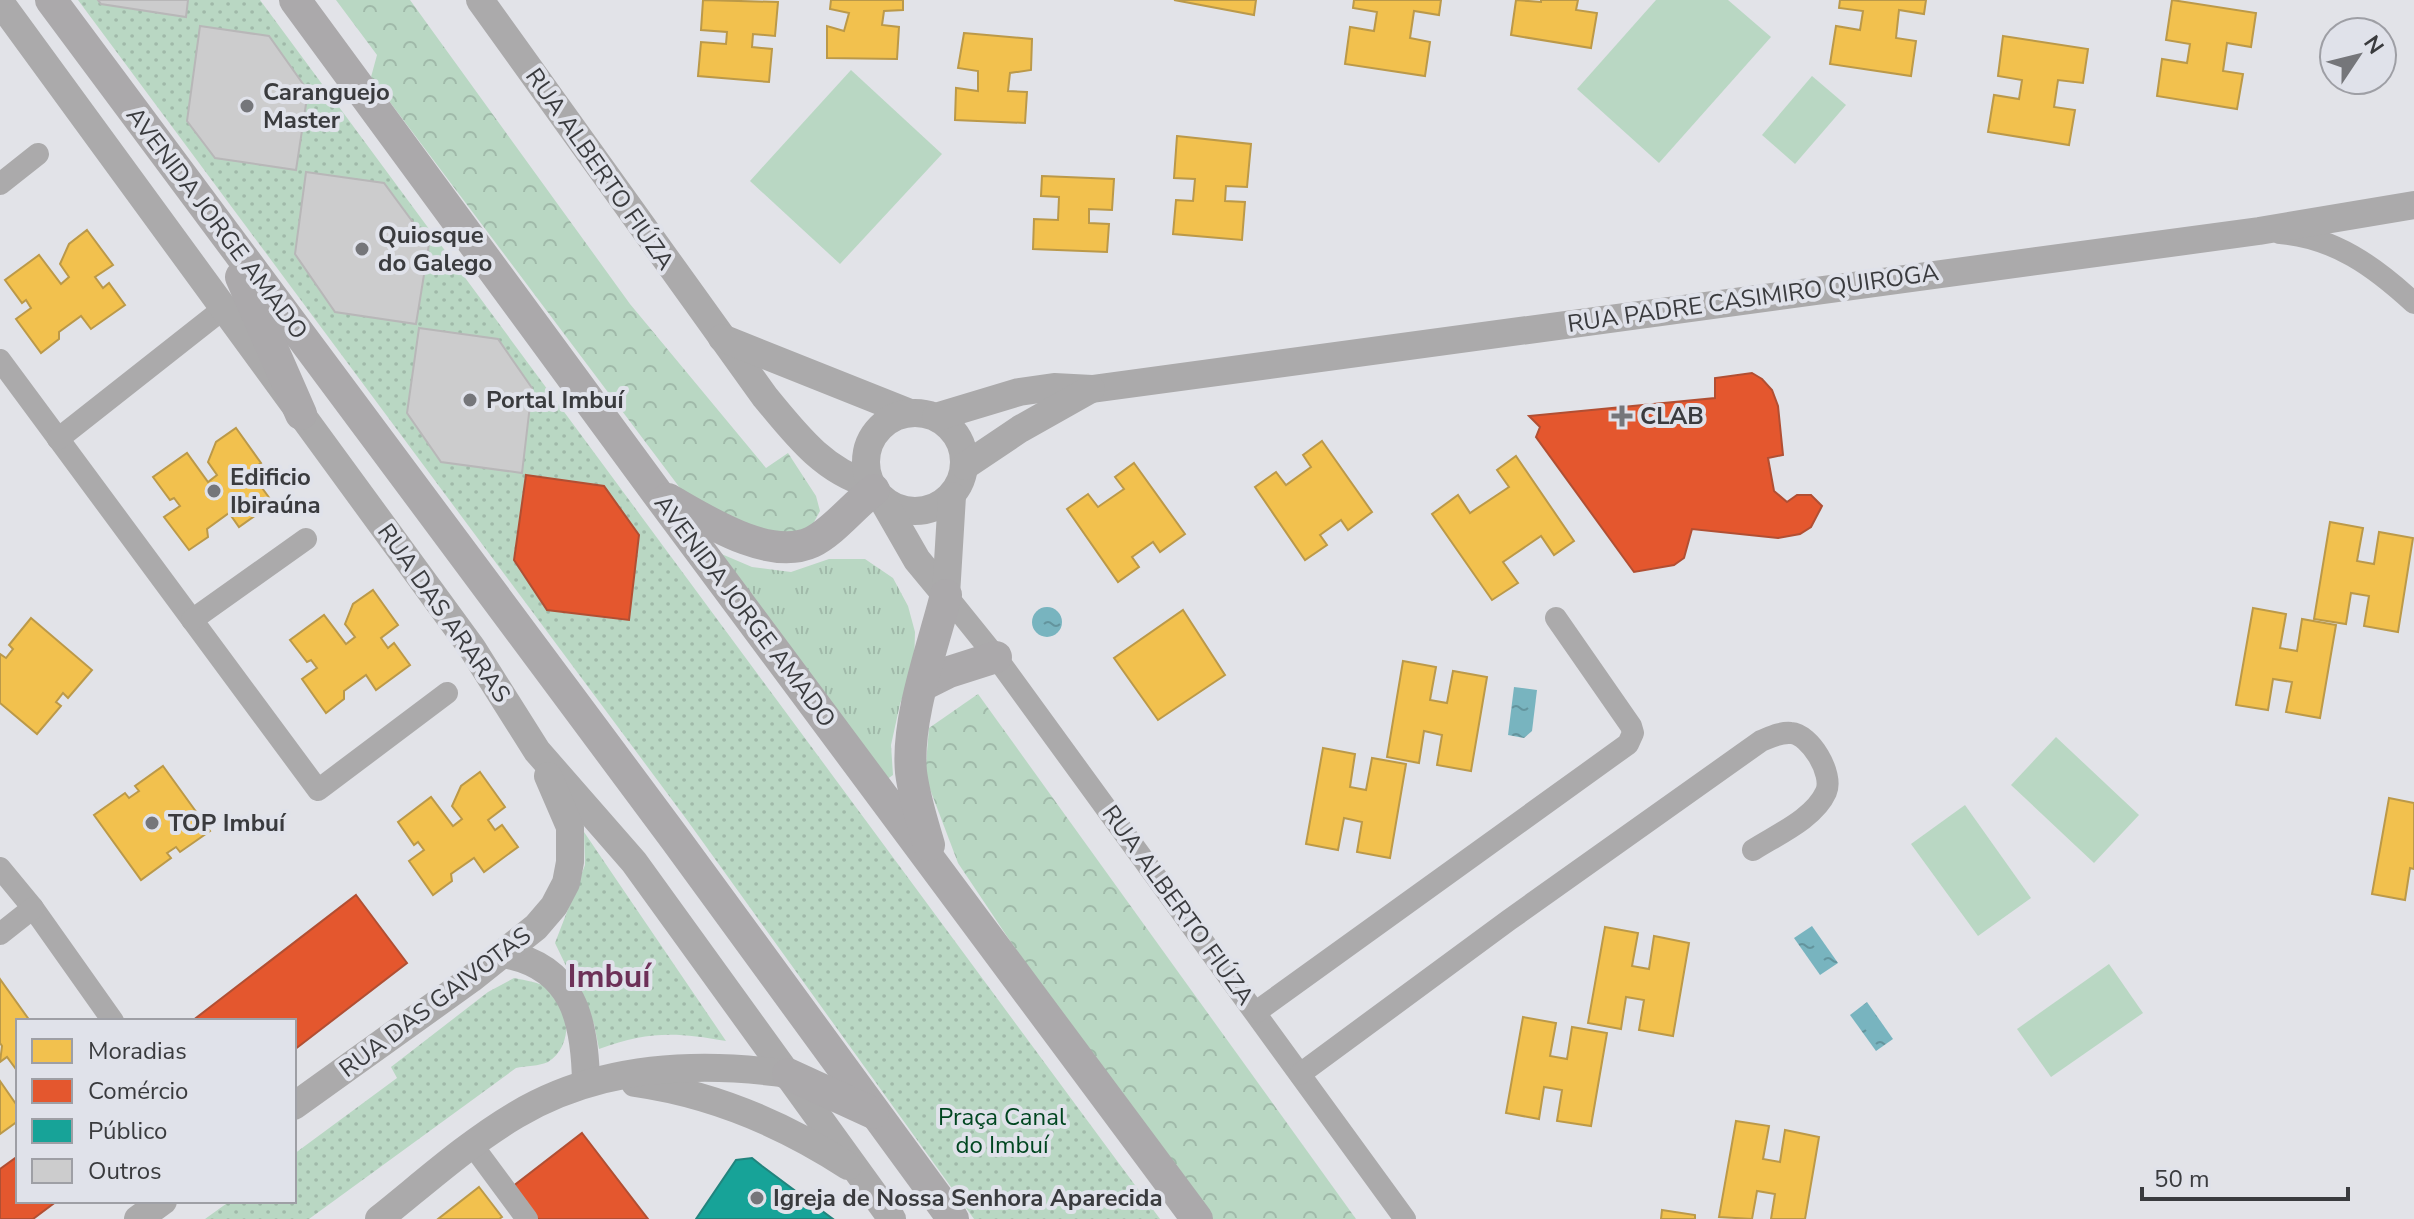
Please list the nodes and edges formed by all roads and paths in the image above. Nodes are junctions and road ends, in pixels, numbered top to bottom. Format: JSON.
{"nodes":[{"id":1,"x":51,"y":0,"type":"edge"},
{"id":2,"x":295,"y":0,"type":"edge"},
{"id":3,"x":480,"y":0,"type":"edge"},
{"id":4,"x":0,"y":2,"type":"edge"},
{"id":5,"x":38,"y":154,"type":"dead end"},
{"id":6,"x":0,"y":184,"type":"edge"},
{"id":7,"x":2414,"y":205,"type":"edge"},
{"id":8,"x":217,"y":223,"type":"junction"},
{"id":9,"x":2259,"y":231,"type":"junction"},
{"id":10,"x":2414,"y":301,"type":"edge"},
{"id":11,"x":223,"y":309,"type":"junction"},
{"id":12,"x":720,"y":337,"type":"junction"},
{"id":13,"x":0,"y":360,"type":"edge"},
{"id":14,"x":1092,"y":389,"type":"junction"},
{"id":15,"x":301,"y":414,"type":"junction"},
{"id":16,"x":923,"y":415,"type":"junction"},
{"id":17,"x":58,"y":439,"type":"junction"},
{"id":18,"x":965,"y":466,"type":"junction"},
{"id":19,"x":875,"y":491,"type":"junction"},
{"id":20,"x":657,"y":493,"type":"junction"},
{"id":21,"x":952,"y":496,"type":"junction"},
{"id":22,"x":306,"y":539,"type":"dead end"},
{"id":23,"x":946,"y":595,"type":"junction"},
{"id":24,"x":1556,"y":618,"type":"dead end"},
{"id":25,"x":192,"y":620,"type":"junction"},
{"id":26,"x":996,"y":657,"type":"junction"},
{"id":27,"x":923,"y":685,"type":"junction"},
{"id":28,"x":447,"y":693,"type":"dead end"},
{"id":29,"x":537,"y":751,"type":"junction"},
{"id":30,"x":1753,"y":850,"type":"dead end"},
{"id":31,"x":934,"y":864,"type":"junction"},
{"id":32,"x":0,"y":868,"type":"edge"},
{"id":33,"x":33,"y":908,"type":"junction"},
{"id":34,"x":0,"y":934,"type":"edge"},
{"id":35,"x":503,"y":954,"type":"junction"},
{"id":36,"x":1256,"y":1012,"type":"junction"},
{"id":37,"x":112,"y":1019,"type":"edge"},
{"id":38,"x":788,"y":1074,"type":"junction"},
{"id":39,"x":1300,"y":1074,"type":"junction"},
{"id":40,"x":596,"y":1081,"type":"junction"},
{"id":41,"x":296,"y":1105,"type":"edge"},
{"id":42,"x":877,"y":1116,"type":"junction"},
{"id":43,"x":473,"y":1146,"type":"junction"},
{"id":44,"x":860,"y":1174,"type":"junction"},
{"id":45,"x":160,"y":1203,"type":"edge"},
{"id":46,"x":138,"y":1219,"type":"edge"},
{"id":47,"x":379,"y":1219,"type":"edge"},
{"id":48,"x":527,"y":1219,"type":"edge"},
{"id":49,"x":892,"y":1219,"type":"edge"},
{"id":50,"x":953,"y":1219,"type":"edge"},
{"id":51,"x":1197,"y":1219,"type":"edge"},
{"id":52,"x":1405,"y":1219,"type":"edge"}],
"edges":[{"from":1,"to":8,"type":"main road","name":"AVENIDA JORGE AMADO"},
{"from":2,"to":20,"type":"main road","name":"AVENIDA JORGE AMADO"},
{"from":3,"to":12,"type":"street","name":"RUA ALBERTO FIÚZA"},
{"from":4,"to":11,"type":"street","name":"RUA DAS ARARAS"},
{"from":5,"to":6,"type":"street"},
{"from":7,"to":9,"type":"street","name":"RUA PADRE CASIMIRO QUIROGA"},
{"from":8,"to":15,"type":"main road"},
{"from":8,"to":42,"type":"main road","name":"AVENIDA JORGE AMADO"},
{"from":9,"to":10,"type":"street"},
{"from":9,"to":14,"type":"street","name":"RUA PADRE CASIMIRO QUIROGA"},
{"from":11,"to":15,"type":"street","name":"RUA DAS ARARAS"},
{"from":11,"to":17,"type":"street"},
{"from":12,"to":16,"type":"street"},
{"from":12,"to":19,"type":"street","name":"RUA ALBERTO FIÚZA"},
{"from":13,"to":17,"type":"street"},
{"from":14,"to":16,"type":"street","name":"RUA PADRE CASIMIRO QUIROGA"},
{"from":14,"to":18,"type":"street","name":"RUA PADRE CASIMIRO QUIROGA"},
{"from":15,"to":29,"type":"street","name":"RUA DAS ARARAS"},
{"from":16,"to":18,"type":"street"},
{"from":16,"to":19,"type":"street"},
{"from":17,"to":25,"type":"street"},
{"from":18,"to":21,"type":"street"},
{"from":19,"to":20,"type":"main road"},
{"from":19,"to":21,"type":"street"},
{"from":19,"to":23,"type":"street","name":"RUA ALBERTO FIÚZA"},
{"from":20,"to":31,"type":"main road","name":"AVENIDA JORGE AMADO"},
{"from":21,"to":23,"type":"street"},
{"from":22,"to":25,"type":"street"},
{"from":23,"to":26,"type":"street","name":"RUA ALBERTO FIÚZA"},
{"from":23,"to":27,"type":"main road"},
{"from":24,"to":36,"type":"street"},
{"from":25,"to":28,"type":"street"},
{"from":26,"to":27,"type":"main road"},
{"from":26,"to":36,"type":"street","name":"RUA ALBERTO FIÚZA"},
{"from":27,"to":31,"type":"main road"},
{"from":29,"to":35,"type":"street","name":"RUA DAS GAIVOTAS"},
{"from":29,"to":38,"type":"street","name":"RUA DAS ARARAS"},
{"from":30,"to":39,"type":"street"},
{"from":31,"to":51,"type":"main road","name":"AVENIDA JORGE AMADO"},
{"from":32,"to":33,"type":"street"},
{"from":33,"to":34,"type":"street"},
{"from":33,"to":37,"type":"street"},
{"from":35,"to":40,"type":"street"},
{"from":35,"to":41,"type":"street","name":"RUA DAS GAIVOTAS"},
{"from":36,"to":39,"type":"street","name":"RUA ALBERTO FIÚZA"},
{"from":38,"to":40,"type":"street"},
{"from":38,"to":42,"type":"main road"},
{"from":38,"to":44,"type":"street","name":"RUA DAS ARARAS"},
{"from":39,"to":52,"type":"street","name":"RUA ALBERTO FIÚZA"},
{"from":40,"to":43,"type":"street"},
{"from":40,"to":44,"type":"street"},
{"from":42,"to":50,"type":"main road","name":"AVENIDA JORGE AMADO"},
{"from":43,"to":47,"type":"street"},
{"from":43,"to":48,"type":"street"},
{"from":44,"to":49,"type":"street","name":"RUA DAS ARARAS"},
{"from":45,"to":46,"type":"street"}]}
